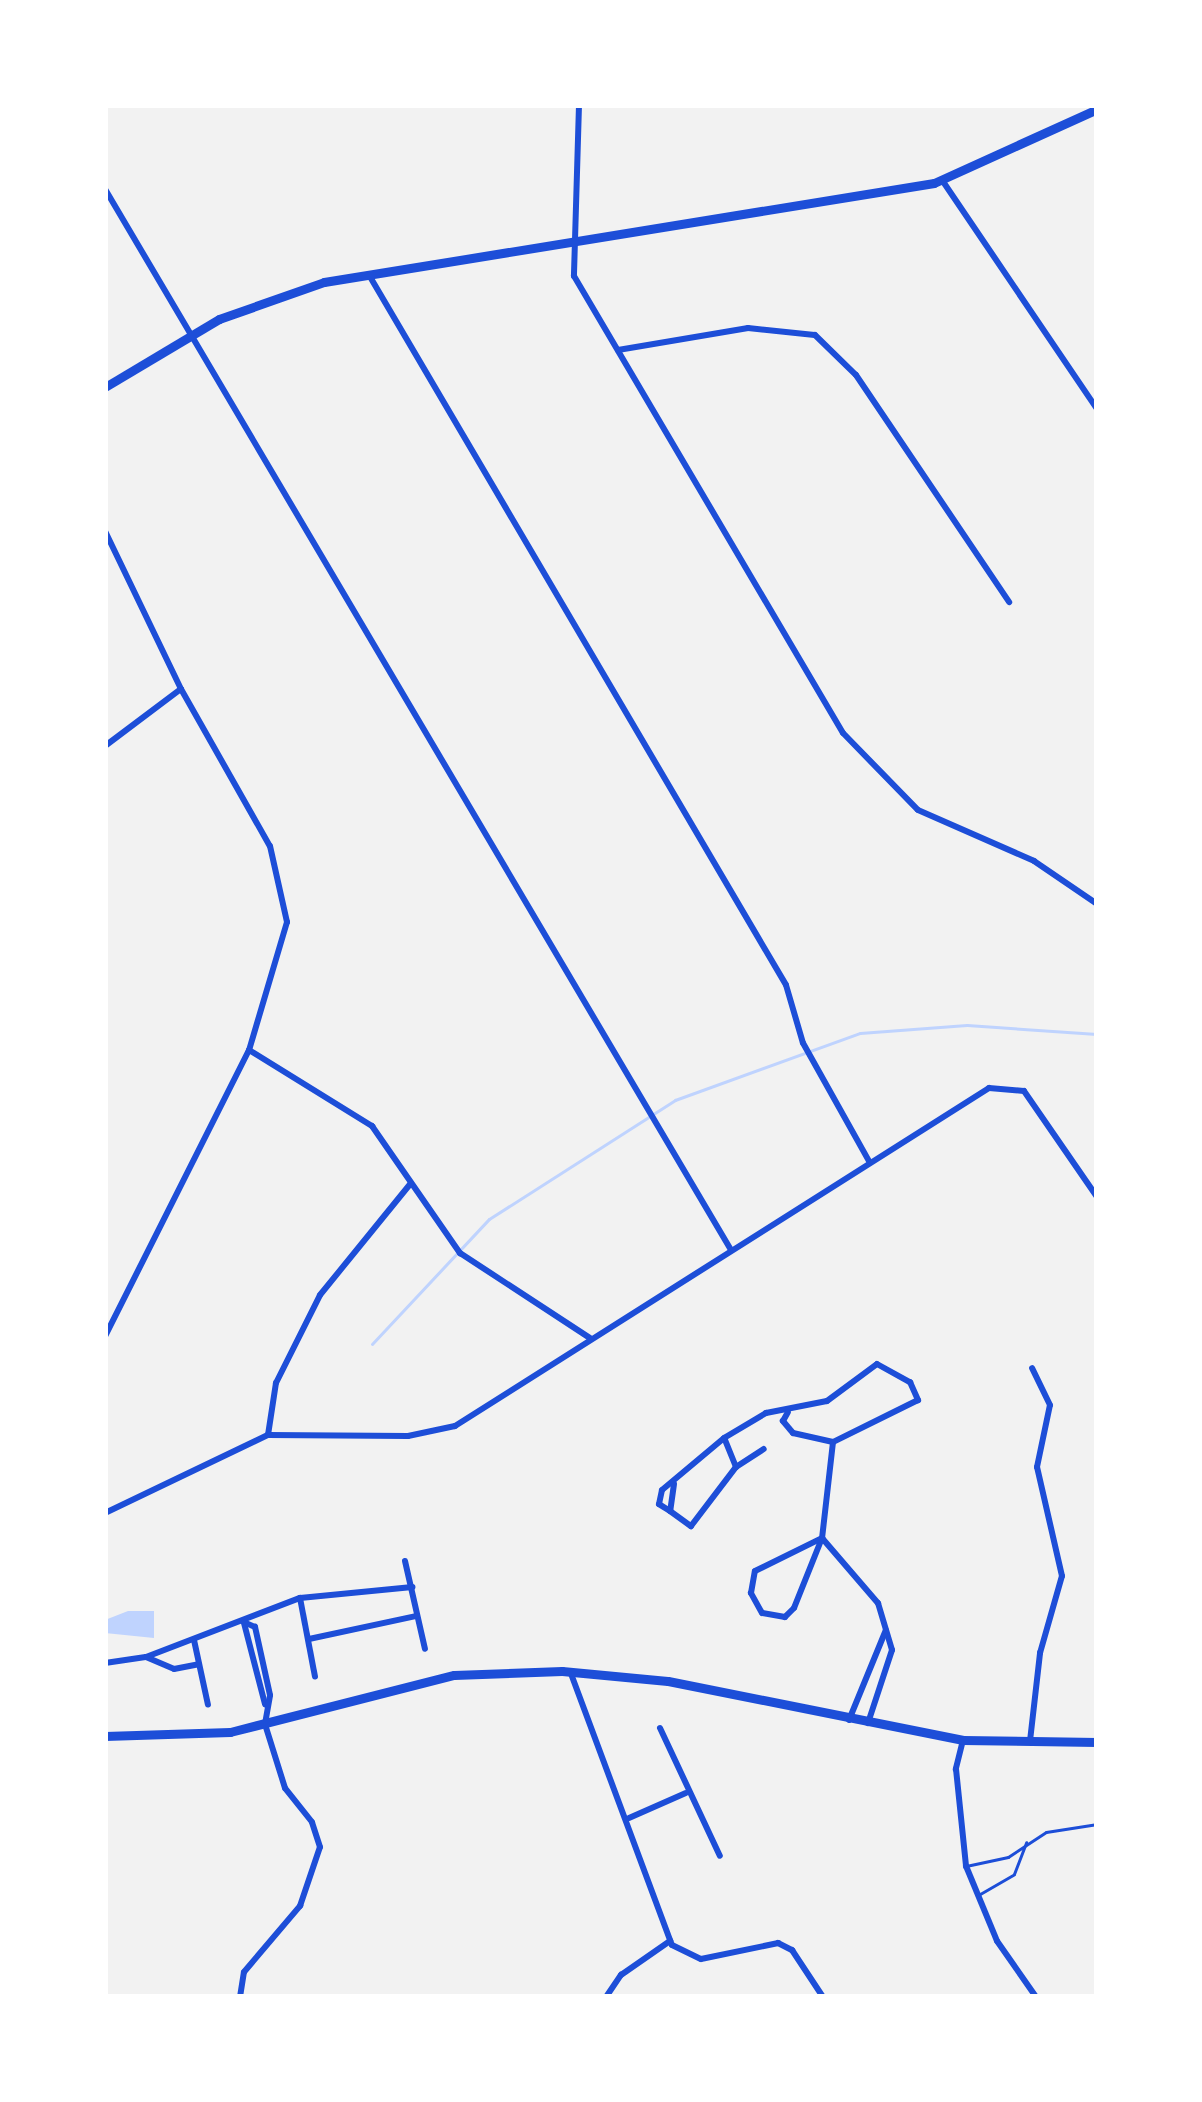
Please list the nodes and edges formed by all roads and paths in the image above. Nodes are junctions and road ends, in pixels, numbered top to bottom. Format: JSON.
{"nodes":[{"id":1,"x":579,"y":105,"type":"edge"},
{"id":2,"x":1097,"y":110,"type":"edge"},
{"id":3,"x":942,"y":180,"type":"junction"},
{"id":4,"x":105,"y":190,"type":"edge"},
{"id":5,"x":572,"y":241,"type":"junction"},
{"id":6,"x":368,"y":272,"type":"junction"},
{"id":7,"x":190,"y":334,"type":"junction"},
{"id":8,"x":618,"y":350,"type":"junction"},
{"id":9,"x":105,"y":386,"type":"edge"},
{"id":10,"x":1097,"y":410,"type":"edge"},
{"id":11,"x":105,"y":531,"type":"edge"},
{"id":12,"x":1010,"y":602,"type":"dead end"},
{"id":13,"x":181,"y":689,"type":"junction"},
{"id":14,"x":105,"y":746,"type":"edge"},
{"id":15,"x":1097,"y":904,"type":"edge"},
{"id":16,"x":249,"y":1050,"type":"junction"},
{"id":17,"x":870,"y":1162,"type":"junction"},
{"id":18,"x":411,"y":1183,"type":"junction"},
{"id":19,"x":1097,"y":1197,"type":"edge"},
{"id":20,"x":730,"y":1250,"type":"junction"},
{"id":21,"x":105,"y":1336,"type":"edge"},
{"id":22,"x":590,"y":1338,"type":"junction"},
{"id":23,"x":1032,"y":1368,"type":"dead end"},
{"id":24,"x":788,"y":1412,"type":"junction"},
{"id":25,"x":268,"y":1436,"type":"junction"},
{"id":26,"x":724,"y":1438,"type":"junction"},
{"id":27,"x":833,"y":1442,"type":"junction"},
{"id":28,"x":764,"y":1449,"type":"dead end"},
{"id":29,"x":736,"y":1467,"type":"junction"},
{"id":30,"x":105,"y":1513,"type":"edge"},
{"id":31,"x":822,"y":1538,"type":"junction"},
{"id":32,"x":405,"y":1562,"type":"dead end"},
{"id":33,"x":412,"y":1587,"type":"junction"},
{"id":34,"x":300,"y":1598,"type":"junction"},
{"id":35,"x":416,"y":1616,"type":"junction"},
{"id":36,"x":244,"y":1622,"type":"junction"},
{"id":37,"x":886,"y":1630,"type":"junction"},
{"id":38,"x":309,"y":1639,"type":"junction"},
{"id":39,"x":194,"y":1640,"type":"junction"},
{"id":40,"x":424,"y":1649,"type":"dead end"},
{"id":41,"x":146,"y":1657,"type":"junction"},
{"id":42,"x":105,"y":1663,"type":"edge"},
{"id":43,"x":263,"y":1663,"type":"junction"},
{"id":44,"x":199,"y":1664,"type":"junction"},
{"id":45,"x":250,"y":1665,"type":"junction"},
{"id":46,"x":570,"y":1671,"type":"junction"},
{"id":47,"x":315,"y":1677,"type":"dead end"},
{"id":48,"x":208,"y":1705,"type":"dead end"},
{"id":49,"x":265,"y":1705,"type":"junction"},
{"id":50,"x":849,"y":1720,"type":"junction"},
{"id":51,"x":265,"y":1724,"type":"junction"},
{"id":52,"x":868,"y":1724,"type":"junction"},
{"id":53,"x":660,"y":1728,"type":"dead end"},
{"id":54,"x":105,"y":1736,"type":"edge"},
{"id":55,"x":963,"y":1740,"type":"junction"},
{"id":56,"x":1097,"y":1742,"type":"edge"},
{"id":57,"x":1030,"y":1744,"type":"junction"},
{"id":58,"x":687,"y":1792,"type":"junction"},
{"id":59,"x":629,"y":1818,"type":"junction"},
{"id":60,"x":1097,"y":1824,"type":"edge"},
{"id":61,"x":1025,"y":1840,"type":"junction"},
{"id":62,"x":720,"y":1856,"type":"dead end"},
{"id":63,"x":966,"y":1866,"type":"junction"},
{"id":64,"x":979,"y":1895,"type":"junction"},
{"id":65,"x":670,"y":1941,"type":"junction"},
{"id":66,"x":240,"y":1997,"type":"edge"},
{"id":67,"x":606,"y":1997,"type":"edge"},
{"id":68,"x":823,"y":1997,"type":"edge"},
{"id":69,"x":1036,"y":1997,"type":"edge"}],
"edges":[{"from":1,"to":5,"type":"street"},
{"from":2,"to":3,"type":"main road"},
{"from":3,"to":5,"type":"main road"},
{"from":3,"to":10,"type":"street"},
{"from":4,"to":7,"type":"street"},
{"from":5,"to":6,"type":"main road"},
{"from":5,"to":8,"type":"street"},
{"from":6,"to":7,"type":"main road"},
{"from":6,"to":17,"type":"street"},
{"from":7,"to":9,"type":"main road"},
{"from":7,"to":20,"type":"street"},
{"from":8,"to":12,"type":"street"},
{"from":8,"to":15,"type":"street"},
{"from":11,"to":13,"type":"street"},
{"from":13,"to":14,"type":"street"},
{"from":13,"to":16,"type":"street"},
{"from":16,"to":18,"type":"street"},
{"from":16,"to":21,"type":"street"},
{"from":17,"to":19,"type":"street"},
{"from":17,"to":20,"type":"street"},
{"from":18,"to":22,"type":"street"},
{"from":18,"to":25,"type":"street"},
{"from":20,"to":22,"type":"street"},
{"from":22,"to":25,"type":"street"},
{"from":23,"to":57,"type":"street"},
{"from":24,"to":26,"type":"street"},
{"from":24,"to":27,"type":"street"},
{"from":24,"to":27,"type":"street"},
{"from":25,"to":30,"type":"street"},
{"from":26,"to":29,"type":"street"},
{"from":26,"to":29,"type":"street"},
{"from":27,"to":31,"type":"street"},
{"from":28,"to":29,"type":"street"},
{"from":31,"to":31,"type":"street"},
{"from":31,"to":37,"type":"street"},
{"from":32,"to":33,"type":"street"},
{"from":33,"to":34,"type":"street"},
{"from":33,"to":35,"type":"street"},
{"from":34,"to":36,"type":"street"},
{"from":34,"to":38,"type":"street"},
{"from":35,"to":38,"type":"street"},
{"from":35,"to":40,"type":"street"},
{"from":36,"to":39,"type":"street"},
{"from":36,"to":43,"type":"street"},
{"from":36,"to":45,"type":"street"},
{"from":37,"to":50,"type":"street"},
{"from":37,"to":52,"type":"street"},
{"from":38,"to":47,"type":"street"},
{"from":39,"to":41,"type":"street"},
{"from":39,"to":44,"type":"street"},
{"from":41,"to":42,"type":"street"},
{"from":41,"to":44,"type":"street"},
{"from":43,"to":45,"type":"street"},
{"from":43,"to":49,"type":"street"},
{"from":44,"to":48,"type":"street"},
{"from":45,"to":49,"type":"street"},
{"from":46,"to":50,"type":"main road"},
{"from":46,"to":51,"type":"main road"},
{"from":46,"to":59,"type":"street"},
{"from":49,"to":51,"type":"street"},
{"from":50,"to":52,"type":"main road"},
{"from":51,"to":54,"type":"main road"},
{"from":51,"to":66,"type":"street"},
{"from":52,"to":55,"type":"main road"},
{"from":53,"to":58,"type":"street"},
{"from":55,"to":57,"type":"main road"},
{"from":55,"to":63,"type":"street"},
{"from":56,"to":57,"type":"main road"},
{"from":58,"to":59,"type":"street"},
{"from":58,"to":62,"type":"street"},
{"from":59,"to":65,"type":"street"},
{"from":60,"to":61,"type":"lane"},
{"from":61,"to":63,"type":"lane"},
{"from":61,"to":64,"type":"lane"},
{"from":63,"to":64,"type":"street"},
{"from":64,"to":69,"type":"street"},
{"from":65,"to":67,"type":"street"},
{"from":65,"to":68,"type":"street"}]}
